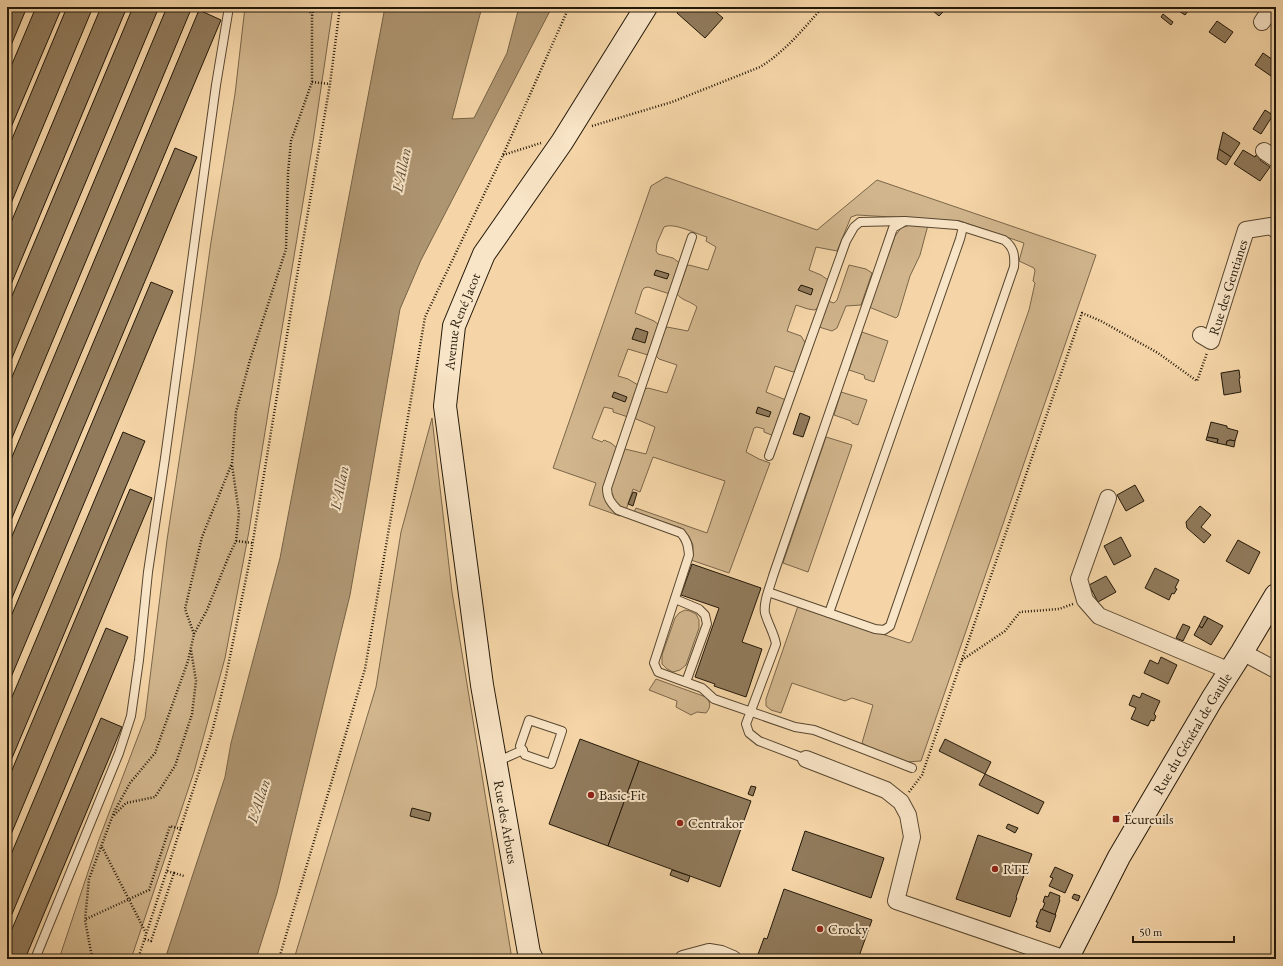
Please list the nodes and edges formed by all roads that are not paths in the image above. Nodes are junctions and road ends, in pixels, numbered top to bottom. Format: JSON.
{"nodes":[{"id":1,"x":229,"y":7,"type":"edge"},
{"id":2,"x":646,"y":7,"type":"edge"},
{"id":3,"x":1272,"y":7,"type":"edge"},
{"id":4,"x":1262,"y":22,"type":"dead end"},
{"id":5,"x":904,"y":222,"type":"junction"},
{"id":6,"x":963,"y":227,"type":"junction"},
{"id":7,"x":1276,"y":230,"type":"edge"},
{"id":8,"x":692,"y":237,"type":"dead end"},
{"id":9,"x":1206,"y":338,"type":"road end"},
{"id":10,"x":770,"y":456,"type":"dead end"},
{"id":11,"x":1108,"y":498,"type":"dead end"},
{"id":12,"x":768,"y":592,"type":"junction"},
{"id":13,"x":1276,"y":595,"type":"edge"},
{"id":14,"x":675,"y":599,"type":"junction"},
{"id":15,"x":829,"y":613,"type":"junction"},
{"id":16,"x":1242,"y":652,"type":"junction"},
{"id":17,"x":1276,"y":670,"type":"edge"},
{"id":18,"x":1230,"y":671,"type":"junction"},
{"id":19,"x":686,"y":682,"type":"junction"},
{"id":20,"x":482,"y":685,"type":"joint"},
{"id":21,"x":751,"y":712,"type":"junction"},
{"id":22,"x":523,"y":750,"type":"junction"},
{"id":23,"x":806,"y":759,"type":"joint"},
{"id":24,"x":496,"y":762,"type":"junction"},
{"id":25,"x":912,"y":768,"type":"dead end"},
{"id":26,"x":35,"y":959,"type":"edge"},
{"id":27,"x":532,"y":959,"type":"edge"},
{"id":28,"x":683,"y":959,"type":"edge"},
{"id":29,"x":733,"y":959,"type":"edge"},
{"id":30,"x":1066,"y":959,"type":"edge"}],
"edges":[{"from":1,"to":26,"type":"lane"},
{"from":2,"to":20,"type":"main road","name":"Avenue René Jacot"},
{"from":3,"to":4,"type":"street"},
{"from":5,"to":6,"type":"lane"},
{"from":5,"to":10,"type":"lane"},
{"from":5,"to":12,"type":"lane"},
{"from":6,"to":15,"type":"lane"},
{"from":6,"to":15,"type":"lane"},
{"from":7,"to":9,"type":"street","name":"Rue des Gentianes"},
{"from":8,"to":14,"type":"lane"},
{"from":11,"to":18,"type":"street"},
{"from":12,"to":15,"type":"lane"},
{"from":12,"to":21,"type":"lane"},
{"from":13,"to":16,"type":"main road","name":"Rue du Général de Gaulle"},
{"from":14,"to":19,"type":"lane"},
{"from":14,"to":19,"type":"lane"},
{"from":16,"to":17,"type":"street"},
{"from":16,"to":18,"type":"main road","name":"Rue du Général de Gaulle"},
{"from":18,"to":30,"type":"main road","name":"Rue du Général de Gaulle"},
{"from":19,"to":21,"type":"lane"},
{"from":20,"to":24,"type":"main road","name":"Rue des Arbues"},
{"from":21,"to":23,"type":"lane"},
{"from":21,"to":25,"type":"lane"},
{"from":22,"to":22,"type":"lane"},
{"from":22,"to":24,"type":"lane"},
{"from":23,"to":30,"type":"street"},
{"from":24,"to":27,"type":"main road","name":"Rue des Arbues"},
{"from":28,"to":29,"type":"street"}]}
